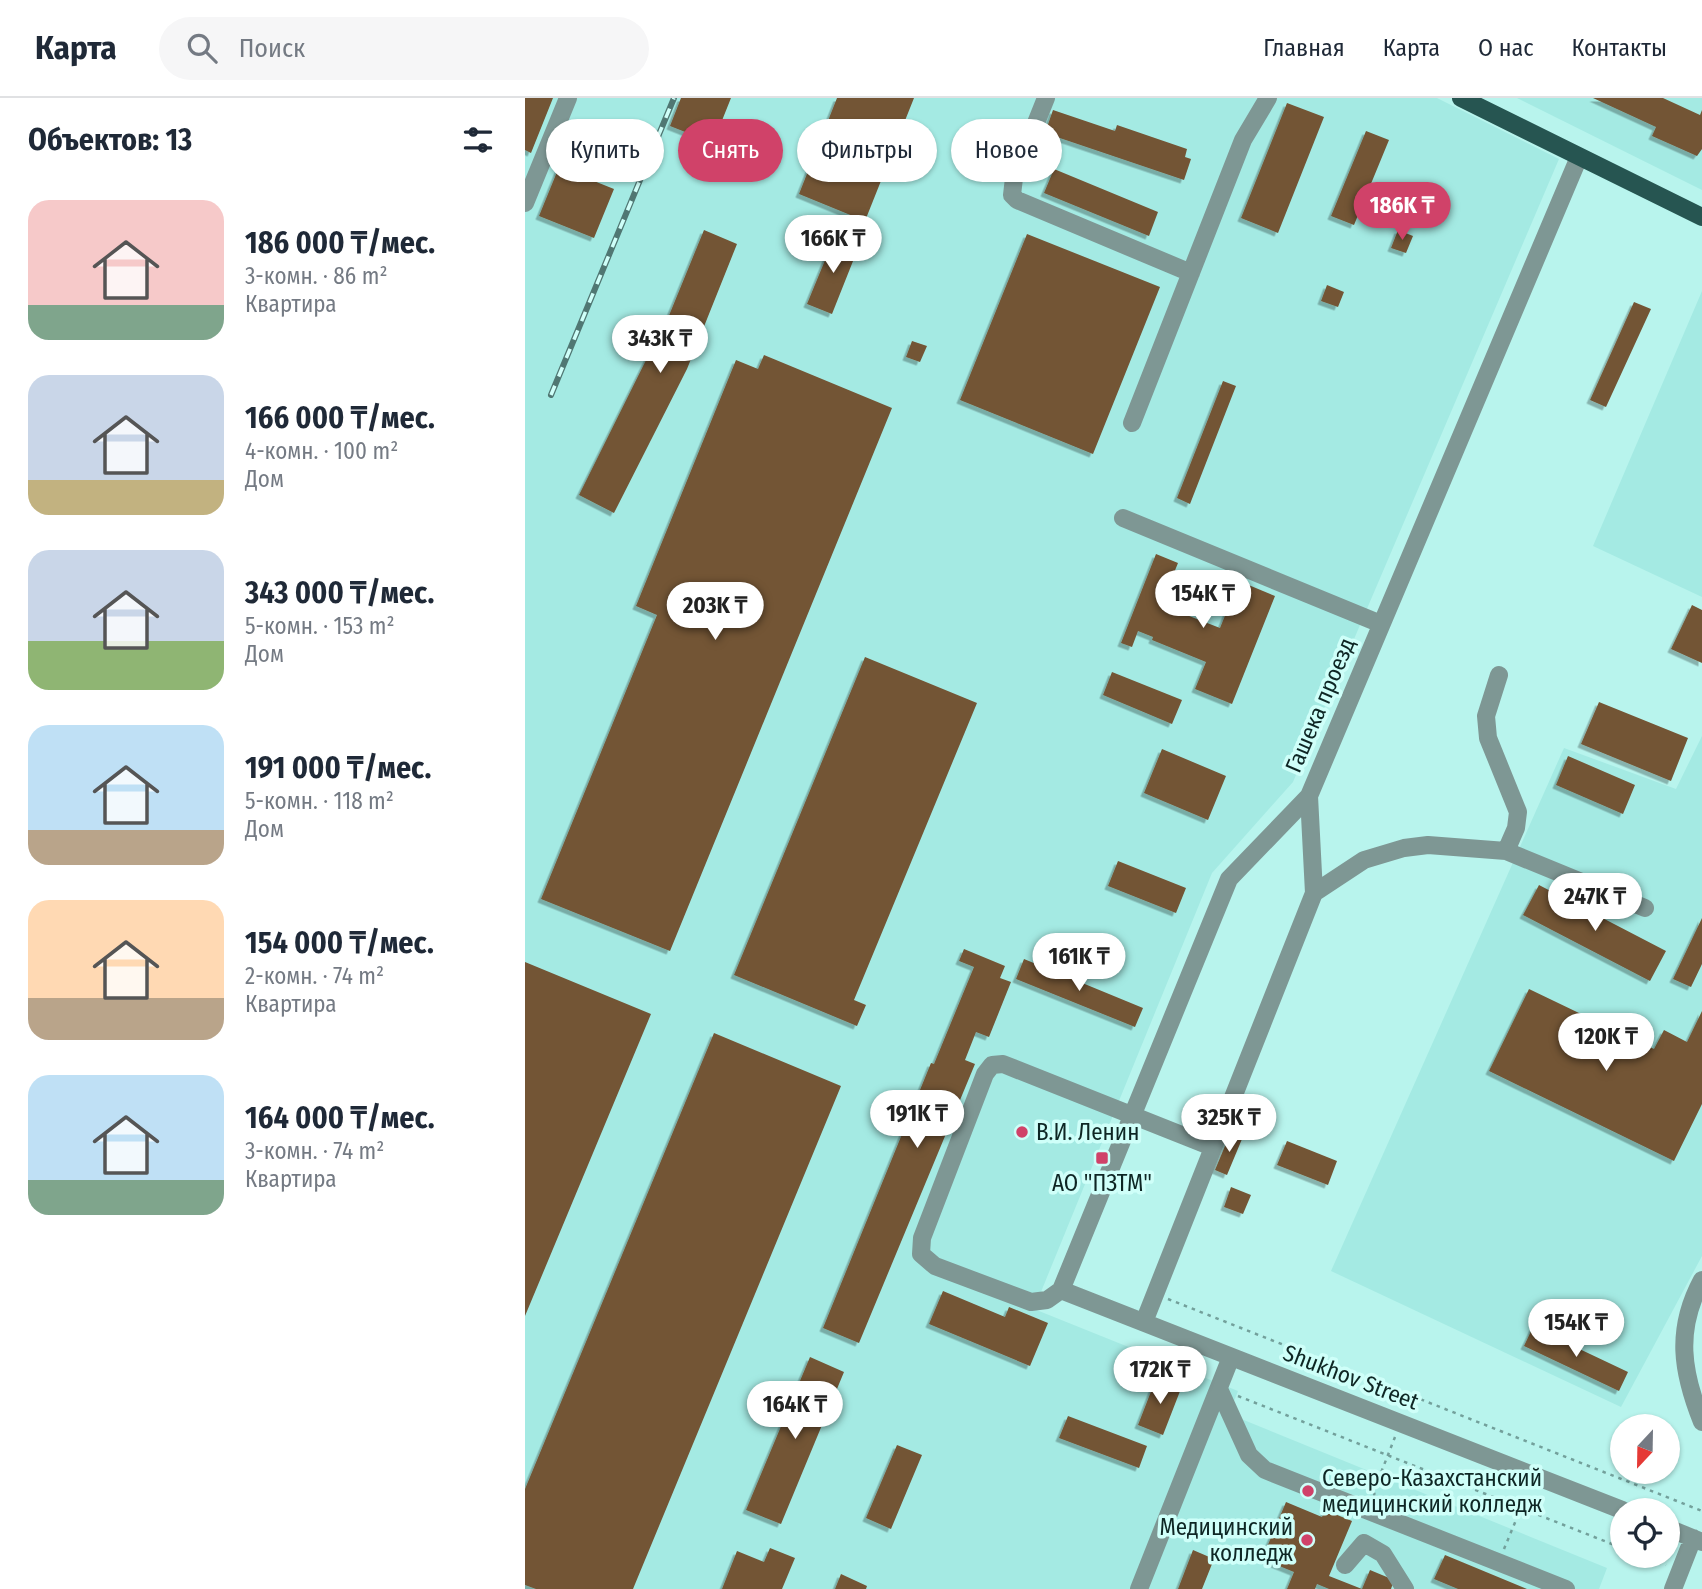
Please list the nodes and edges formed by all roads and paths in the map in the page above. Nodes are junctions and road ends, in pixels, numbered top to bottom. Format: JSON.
{"nodes":[{"id":1,"x":568,"y":98,"type":"edge"},
{"id":2,"x":1046,"y":98,"type":"edge"},
{"id":3,"x":1268,"y":98,"type":"edge"},
{"id":4,"x":1461,"y":98,"type":"edge"},
{"id":5,"x":1579,"y":158,"type":"junction"},
{"id":6,"x":525,"y":202,"type":"edge"},
{"id":7,"x":1702,"y":217,"type":"edge"},
{"id":8,"x":1191,"y":273,"type":"junction"},
{"id":9,"x":1132,"y":423,"type":"dead end"},
{"id":10,"x":1123,"y":519,"type":"dead end"},
{"id":11,"x":1381,"y":624,"type":"junction"},
{"id":12,"x":1499,"y":675,"type":"dead end"},
{"id":13,"x":1309,"y":796,"type":"junction"},
{"id":14,"x":1506,"y":851,"type":"junction"},
{"id":15,"x":1314,"y":893,"type":"junction"},
{"id":16,"x":1645,"y":908,"type":"dead end"},
{"id":17,"x":1131,"y":1115,"type":"junction"},
{"id":18,"x":1212,"y":1147,"type":"junction"},
{"id":19,"x":1702,"y":1280,"type":"edge"},
{"id":20,"x":1061,"y":1290,"type":"junction"},
{"id":21,"x":1155,"y":1294,"type":"junction"},
{"id":22,"x":1144,"y":1322,"type":"junction"},
{"id":23,"x":1231,"y":1357,"type":"junction"},
{"id":24,"x":1219,"y":1389,"type":"junction"},
{"id":25,"x":1700,"y":1410,"type":"edge"},
{"id":26,"x":1401,"y":1423,"type":"junction"},
{"id":27,"x":1388,"y":1455,"type":"junction"},
{"id":28,"x":1610,"y":1505,"type":"edge"},
{"id":29,"x":1521,"y":1508,"type":"junction"},
{"id":30,"x":1702,"y":1511,"type":"edge"},
{"id":31,"x":1373,"y":1512,"type":"junction"},
{"id":32,"x":1680,"y":1533,"type":"edge"},
{"id":33,"x":1698,"y":1540,"type":"edge"},
{"id":34,"x":1610,"y":1543,"type":"edge"},
{"id":35,"x":1499,"y":1562,"type":"junction"},
{"id":36,"x":1345,"y":1565,"type":"dead end"},
{"id":37,"x":1139,"y":1589,"type":"edge"},
{"id":38,"x":1405,"y":1589,"type":"edge"},
{"id":39,"x":1566,"y":1589,"type":"edge"},
{"id":40,"x":1673,"y":1589,"type":"edge"}],
"edges":[{"from":1,"to":6,"type":"street"},
{"from":2,"to":8,"type":"street"},
{"from":3,"to":8,"type":"street"},
{"from":4,"to":5,"type":"main road"},
{"from":5,"to":7,"type":"main road"},
{"from":5,"to":11,"type":"street","name":"Гашека проезд"},
{"from":8,"to":9,"type":"street"},
{"from":10,"to":11,"type":"street"},
{"from":11,"to":13,"type":"street","name":"Гашека проезд"},
{"from":12,"to":14,"type":"street"},
{"from":13,"to":15,"type":"street"},
{"from":13,"to":17,"type":"street","name":"Гашека проезд"},
{"from":14,"to":15,"type":"street"},
{"from":14,"to":16,"type":"street"},
{"from":15,"to":18,"type":"street"},
{"from":17,"to":18,"type":"street"},
{"from":17,"to":20,"type":"street","name":"Гашека проезд"},
{"from":17,"to":20,"type":"street"},
{"from":18,"to":21,"type":"street"},
{"from":19,"to":25,"type":"street"},
{"from":20,"to":22,"type":"street","name":"Shukhov Street"},
{"from":21,"to":22,"type":"street"},
{"from":21,"to":30,"type":"path"},
{"from":22,"to":23,"type":"street","name":"Shukhov Street"},
{"from":23,"to":24,"type":"street"},
{"from":23,"to":26,"type":"street","name":"Shukhov Street"},
{"from":24,"to":27,"type":"path"},
{"from":24,"to":31,"type":"street"},
{"from":24,"to":37,"type":"street"},
{"from":26,"to":27,"type":"path"},
{"from":26,"to":28,"type":"street","name":"Shukhov Street"},
{"from":27,"to":29,"type":"path"},
{"from":27,"to":31,"type":"path"},
{"from":29,"to":34,"type":"path"},
{"from":29,"to":35,"type":"path"},
{"from":31,"to":35,"type":"street"},
{"from":32,"to":33,"type":"street"},
{"from":33,"to":40,"type":"street"},
{"from":35,"to":39,"type":"street"},
{"from":36,"to":38,"type":"street"}]}
